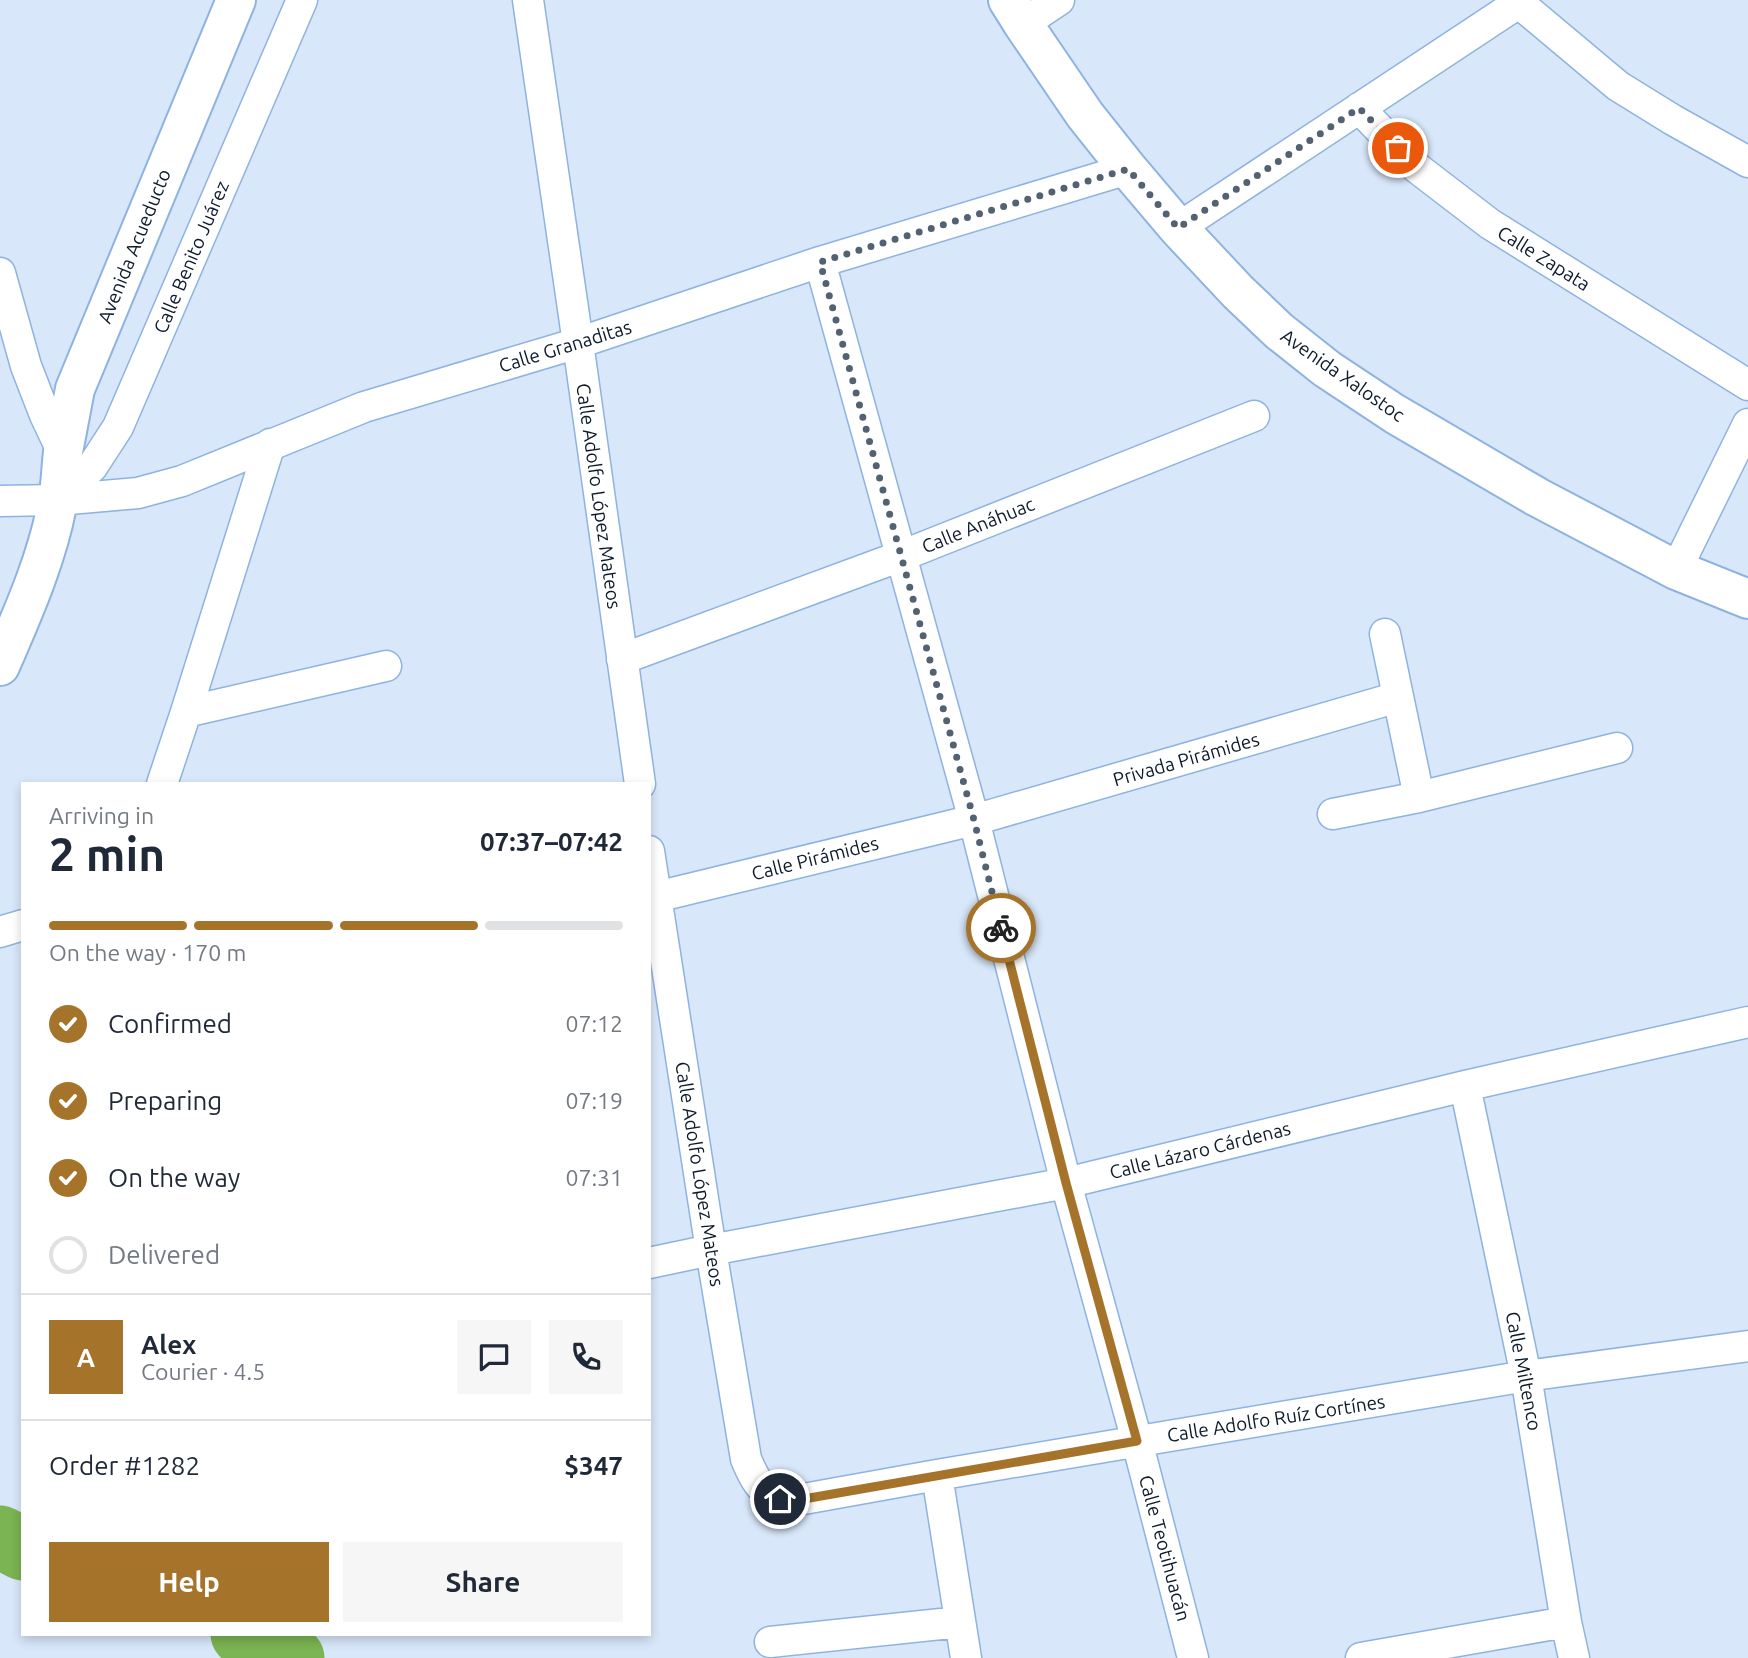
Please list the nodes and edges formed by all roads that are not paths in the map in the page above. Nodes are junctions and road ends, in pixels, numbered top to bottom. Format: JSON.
{"nodes":[{"id":1,"x":236,"y":0,"type":"edge"},
{"id":2,"x":302,"y":0,"type":"edge"},
{"id":3,"x":528,"y":0,"type":"edge"},
{"id":4,"x":1059,"y":0,"type":"edge"},
{"id":5,"x":1521,"y":2,"type":"edge"},
{"id":6,"x":1016,"y":12,"type":"edge"},
{"id":7,"x":1359,"y":108,"type":"junction"},
{"id":8,"x":1748,"y":162,"type":"edge"},
{"id":9,"x":1128,"y":169,"type":"junction"},
{"id":10,"x":1178,"y":228,"type":"junction"},
{"id":11,"x":820,"y":262,"type":"junction"},
{"id":12,"x":0,"y":273,"type":"edge"},
{"id":13,"x":578,"y":343,"type":"junction"},
{"id":14,"x":1748,"y":384,"type":"edge"},
{"id":15,"x":1254,"y":416,"type":"dead end"},
{"id":16,"x":1748,"y":424,"type":"edge"},
{"id":17,"x":270,"y":444,"type":"junction"},
{"id":18,"x":63,"y":453,"type":"junction"},
{"id":19,"x":58,"y":500,"type":"junction"},
{"id":20,"x":0,"y":501,"type":"edge"},
{"id":21,"x":901,"y":556,"type":"junction"},
{"id":22,"x":1676,"y":570,"type":"junction"},
{"id":23,"x":1748,"y":599,"type":"edge"},
{"id":24,"x":1385,"y":635,"type":"dead end"},
{"id":25,"x":622,"y":659,"type":"junction"},
{"id":26,"x":0,"y":666,"type":"edge"},
{"id":27,"x":386,"y":666,"type":"dead end"},
{"id":28,"x":1398,"y":697,"type":"junction"},
{"id":29,"x":186,"y":712,"type":"junction"},
{"id":30,"x":1617,"y":748,"type":"dead end"},
{"id":31,"x":163,"y":782,"type":"edge"},
{"id":32,"x":640,"y":782,"type":"edge"},
{"id":33,"x":1419,"y":797,"type":"junction"},
{"id":34,"x":1333,"y":814,"type":"dead end"},
{"id":35,"x":974,"y":820,"type":"junction"},
{"id":36,"x":651,"y":864,"type":"edge"},
{"id":37,"x":656,"y":897,"type":"junction"},
{"id":38,"x":21,"y":926,"type":"edge"},
{"id":39,"x":0,"y":932,"type":"edge"},
{"id":40,"x":1748,"y":1022,"type":"edge"},
{"id":41,"x":1465,"y":1086,"type":"junction"},
{"id":42,"x":1066,"y":1183,"type":"junction"},
{"id":43,"x":711,"y":1250,"type":"junction"},
{"id":44,"x":651,"y":1263,"type":"edge"},
{"id":45,"x":1748,"y":1346,"type":"edge"},
{"id":46,"x":1526,"y":1376,"type":"junction"},
{"id":47,"x":1137,"y":1441,"type":"junction"},
{"id":48,"x":937,"y":1475,"type":"junction"},
{"id":49,"x":765,"y":1491,"type":"joint"},
{"id":50,"x":960,"y":1622,"type":"junction"},
{"id":51,"x":1566,"y":1622,"type":"junction"},
{"id":52,"x":770,"y":1642,"type":"dead end"},
{"id":53,"x":965,"y":1658,"type":"edge"},
{"id":54,"x":1193,"y":1658,"type":"edge"},
{"id":55,"x":1361,"y":1658,"type":"edge"},
{"id":56,"x":1574,"y":1658,"type":"edge"}],
"edges":[{"from":1,"to":18,"type":"street","name":"Avenida Acueducto"},
{"from":2,"to":19,"type":"street","name":"Calle Benito Juárez"},
{"from":3,"to":13,"type":"street","name":"Calle Adolfo López Mateos"},
{"from":4,"to":6,"type":"street"},
{"from":5,"to":7,"type":"street"},
{"from":5,"to":8,"type":"street"},
{"from":6,"to":9,"type":"street","name":"Avenida Xalostoc"},
{"from":7,"to":10,"type":"street"},
{"from":7,"to":14,"type":"street","name":"Calle Zapata"},
{"from":9,"to":10,"type":"street","name":"Avenida Xalostoc"},
{"from":9,"to":11,"type":"street","name":"Calle Granaditas"},
{"from":10,"to":22,"type":"street","name":"Avenida Xalostoc"},
{"from":11,"to":13,"type":"street","name":"Calle Granaditas"},
{"from":11,"to":21,"type":"street","name":"Calle Teotihuacán"},
{"from":12,"to":18,"type":"street"},
{"from":13,"to":17,"type":"street","name":"Calle Granaditas"},
{"from":13,"to":25,"type":"street","name":"Calle Adolfo López Mateos"},
{"from":15,"to":21,"type":"street","name":"Calle Anáhuac"},
{"from":16,"to":22,"type":"street"},
{"from":17,"to":19,"type":"street","name":"Calle Granaditas"},
{"from":17,"to":29,"type":"street"},
{"from":18,"to":19,"type":"street","name":"Avenida Acueducto"},
{"from":19,"to":20,"type":"street","name":"Calle Granaditas"},
{"from":19,"to":26,"type":"street","name":"Avenida Acueducto"},
{"from":21,"to":25,"type":"street","name":"Calle Anáhuac"},
{"from":21,"to":35,"type":"street","name":"Calle Teotihuacán"},
{"from":22,"to":23,"type":"street","name":"Avenida Xalostoc"},
{"from":24,"to":28,"type":"street"},
{"from":25,"to":32,"type":"street","name":"Calle Adolfo López Mateos"},
{"from":27,"to":29,"type":"street"},
{"from":28,"to":33,"type":"street"},
{"from":28,"to":35,"type":"street","name":"Privada Pirámides"},
{"from":29,"to":31,"type":"street"},
{"from":30,"to":33,"type":"street"},
{"from":33,"to":34,"type":"street"},
{"from":35,"to":37,"type":"street","name":"Calle Pirámides"},
{"from":35,"to":42,"type":"street","name":"Calle Teotihuacán"},
{"from":36,"to":37,"type":"street","name":"Calle Adolfo López Mateos"},
{"from":37,"to":43,"type":"street","name":"Calle Adolfo López Mateos"},
{"from":38,"to":39,"type":"street"},
{"from":40,"to":41,"type":"street","name":"Calle Lázaro Cárdenas"},
{"from":41,"to":42,"type":"street","name":"Calle Lázaro Cárdenas"},
{"from":41,"to":46,"type":"street","name":"Calle Miltenco"},
{"from":42,"to":43,"type":"street","name":"Calle Lázaro Cárdenas"},
{"from":42,"to":47,"type":"street","name":"Calle Teotihuacán"},
{"from":43,"to":44,"type":"street","name":"Calle Lázaro Cárdenas"},
{"from":43,"to":49,"type":"street","name":"Calle Adolfo López Mateos"},
{"from":45,"to":46,"type":"street","name":"Calle Adolfo Ruíz Cortínes"},
{"from":46,"to":47,"type":"street","name":"Calle Adolfo Ruíz Cortínes"},
{"from":46,"to":51,"type":"street","name":"Calle Miltenco"},
{"from":47,"to":48,"type":"street","name":"Calle Adolfo Ruíz Cortínes"},
{"from":47,"to":54,"type":"street","name":"Calle Teotihuacán"},
{"from":48,"to":49,"type":"street","name":"Calle Adolfo Ruíz Cortínes"},
{"from":48,"to":50,"type":"street"},
{"from":50,"to":52,"type":"street"},
{"from":50,"to":53,"type":"street"},
{"from":51,"to":55,"type":"street"},
{"from":51,"to":56,"type":"street","name":"Calle Miltenco"}]}
